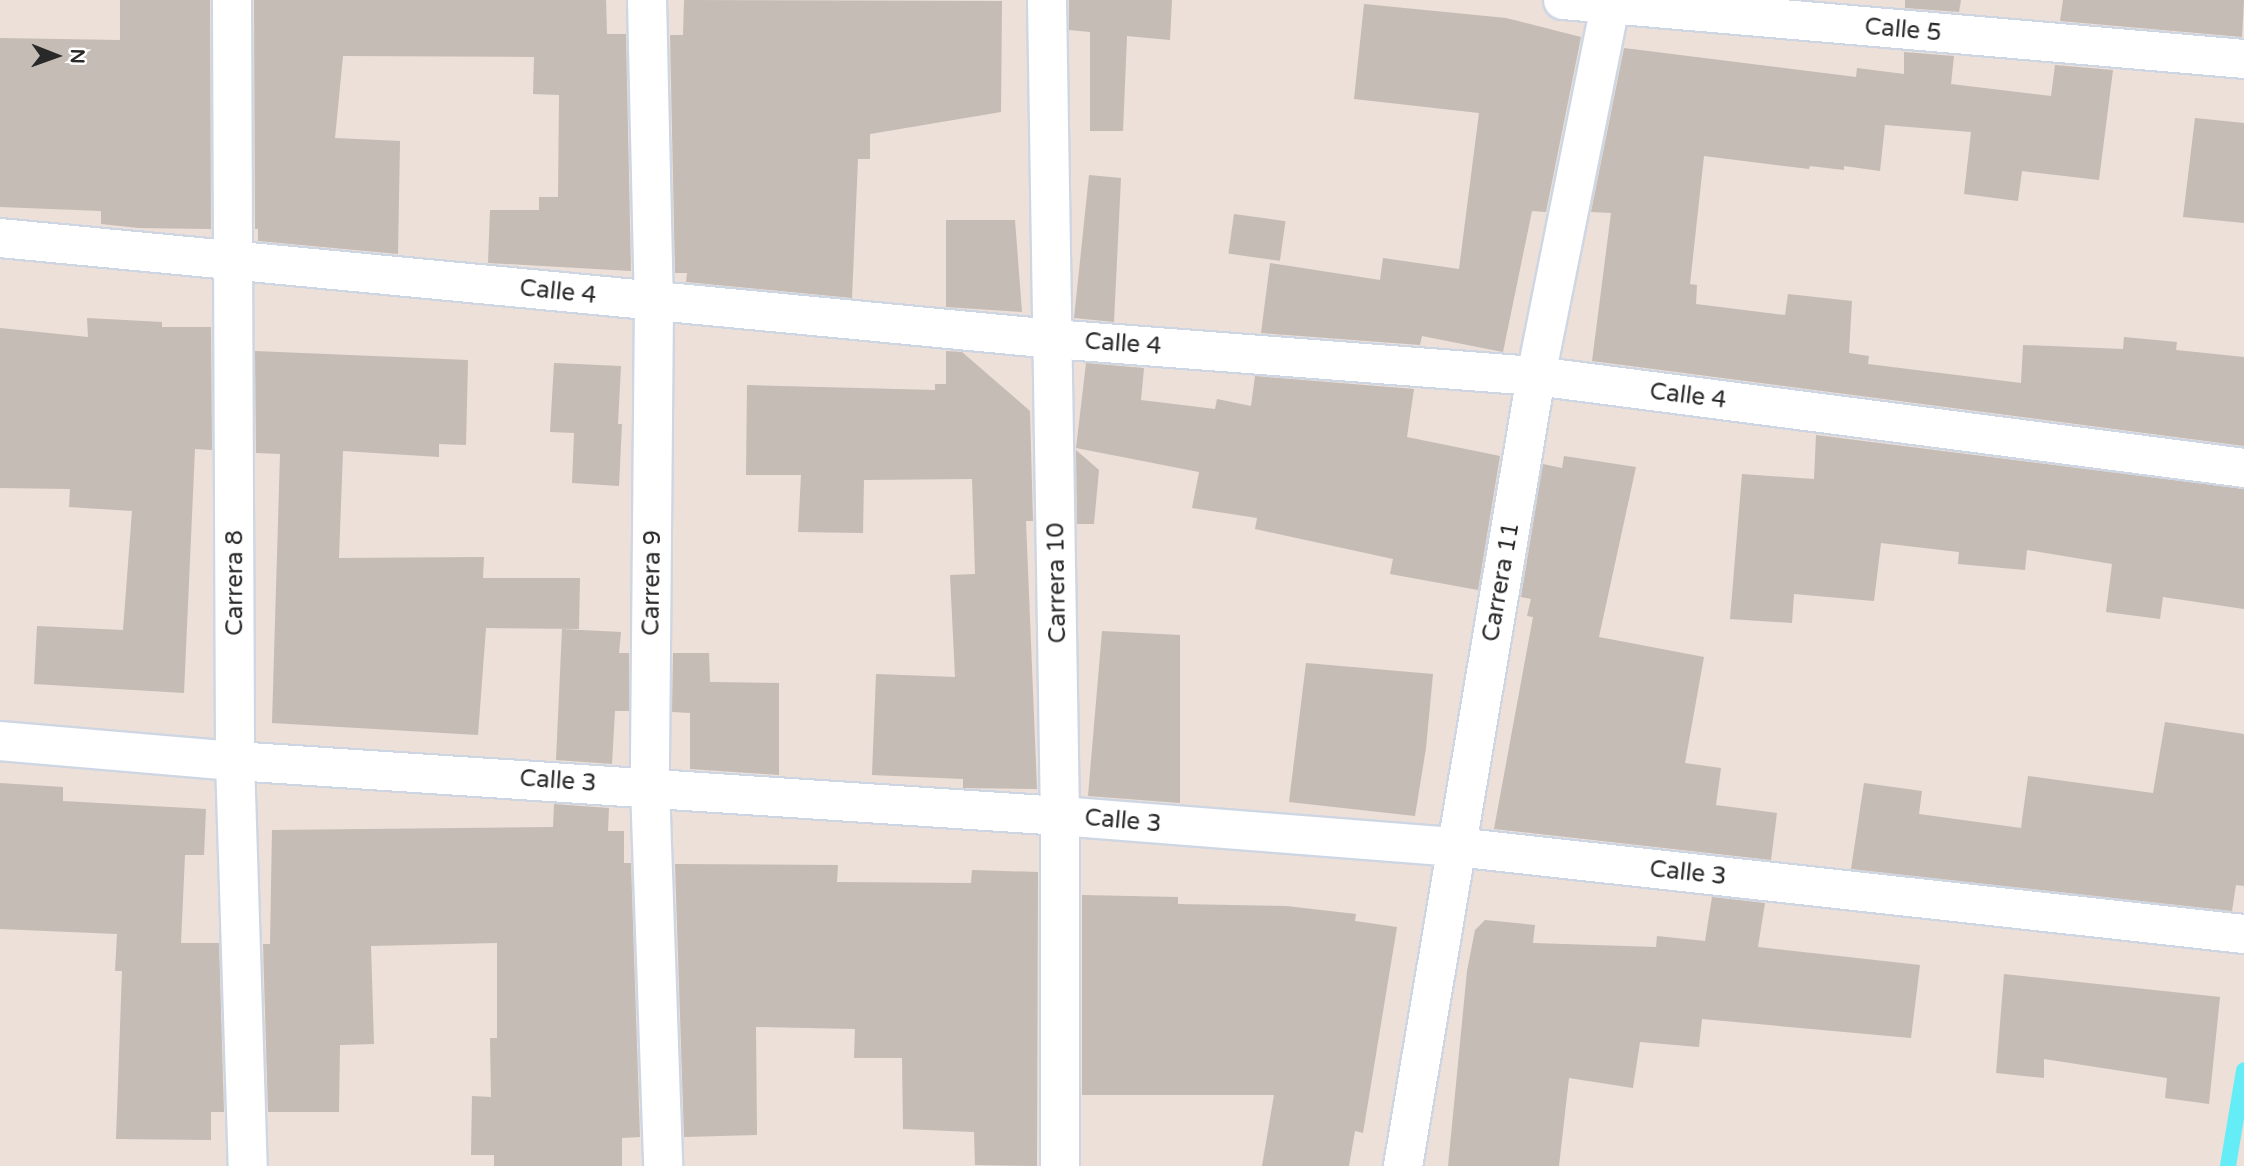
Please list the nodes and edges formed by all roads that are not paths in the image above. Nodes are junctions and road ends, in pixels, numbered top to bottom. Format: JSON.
{"nodes":[{"id":1,"x":232,"y":0,"type":"edge"},
{"id":2,"x":647,"y":0,"type":"edge"},
{"id":3,"x":1047,"y":0,"type":"edge"},
{"id":4,"x":1563,"y":0,"type":"edge"},
{"id":5,"x":1610,"y":3,"type":"edge"},
{"id":6,"x":2244,"y":60,"type":"edge"},
{"id":7,"x":0,"y":238,"type":"edge"},
{"id":8,"x":234,"y":260,"type":"junction"},
{"id":9,"x":654,"y":302,"type":"junction"},
{"id":10,"x":1053,"y":339,"type":"junction"},
{"id":11,"x":1536,"y":376,"type":"junction"},
{"id":12,"x":2244,"y":468,"type":"edge"},
{"id":13,"x":0,"y":741,"type":"edge"},
{"id":14,"x":235,"y":761,"type":"junction"},
{"id":15,"x":650,"y":787,"type":"junction"},
{"id":16,"x":1060,"y":816,"type":"junction"},
{"id":17,"x":1456,"y":847,"type":"junction"},
{"id":18,"x":2244,"y":934,"type":"edge"},
{"id":19,"x":248,"y":1166,"type":"edge"},
{"id":20,"x":663,"y":1166,"type":"edge"},
{"id":21,"x":1059,"y":1166,"type":"edge"},
{"id":22,"x":1403,"y":1166,"type":"edge"}],
"edges":[{"from":1,"to":8,"type":"street","name":"Carrera 8"},
{"from":2,"to":9,"type":"street","name":"Carrera 9"},
{"from":3,"to":10,"type":"street","name":"Carrera 10"},
{"from":4,"to":5,"type":"street","name":"Calle 5"},
{"from":5,"to":6,"type":"street","name":"Calle 5"},
{"from":5,"to":11,"type":"street","name":"Carrera 11"},
{"from":7,"to":8,"type":"street","name":"Calle 4"},
{"from":8,"to":9,"type":"street","name":"Calle 4"},
{"from":8,"to":14,"type":"street","name":"Carrera 8"},
{"from":9,"to":10,"type":"street","name":"Calle 4"},
{"from":9,"to":15,"type":"street","name":"Carrera 9"},
{"from":10,"to":11,"type":"street","name":"Calle 4"},
{"from":10,"to":16,"type":"street","name":"Carrera 10"},
{"from":11,"to":12,"type":"street","name":"Calle 4"},
{"from":11,"to":17,"type":"street","name":"Carrera 11"},
{"from":13,"to":14,"type":"street","name":"Calle 3"},
{"from":14,"to":15,"type":"street","name":"Calle 3"},
{"from":14,"to":19,"type":"street","name":"Carrera 8"},
{"from":15,"to":16,"type":"street","name":"Calle 3"},
{"from":15,"to":20,"type":"street","name":"Carrera 9"},
{"from":16,"to":17,"type":"street","name":"Calle 3"},
{"from":16,"to":21,"type":"street","name":"Carrera 10"},
{"from":17,"to":18,"type":"street","name":"Calle 3"},
{"from":17,"to":22,"type":"street","name":"Carrera 11"}]}
